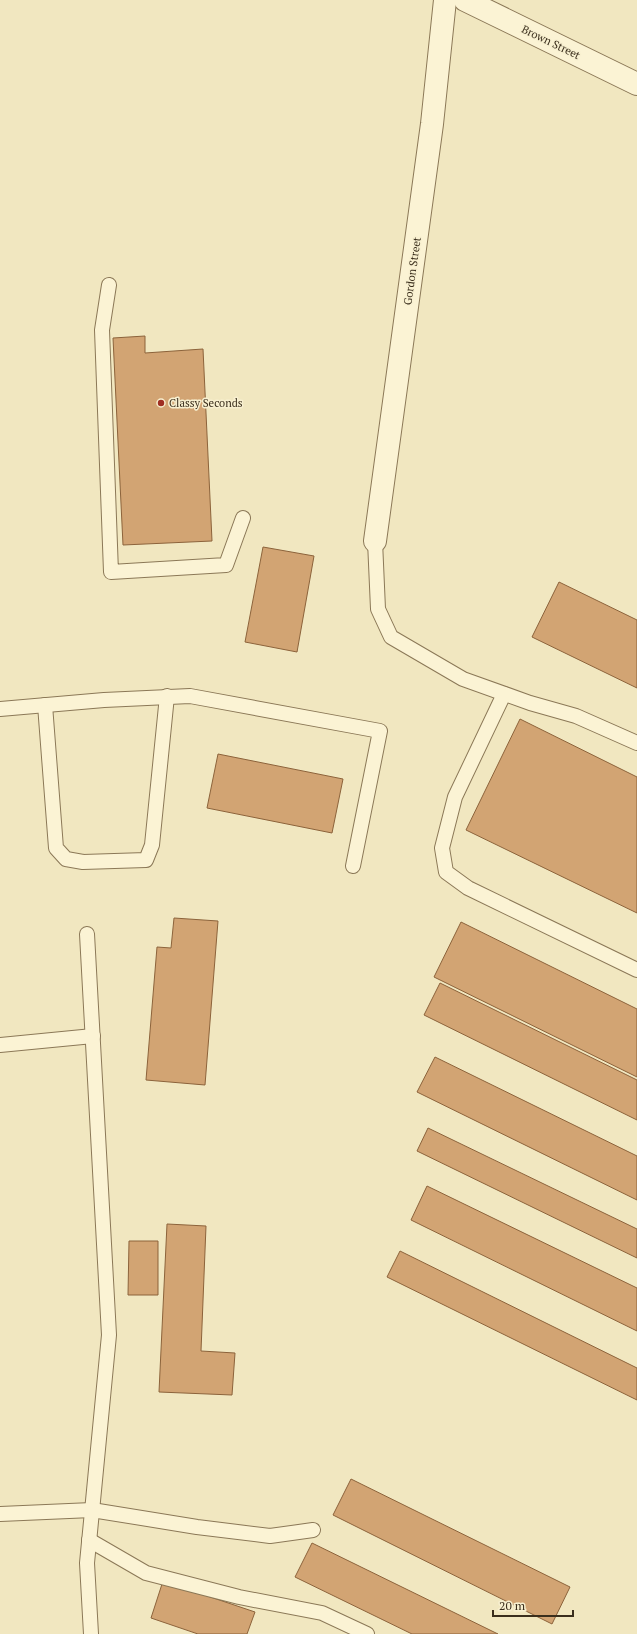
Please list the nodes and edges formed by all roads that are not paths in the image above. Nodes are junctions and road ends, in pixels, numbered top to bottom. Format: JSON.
{"nodes":[{"id":1,"x":445,"y":0,"type":"edge"},
{"id":2,"x":465,"y":0,"type":"edge"},
{"id":3,"x":637,"y":84,"type":"edge"},
{"id":4,"x":109,"y":284,"type":"dead end"},
{"id":5,"x":243,"y":518,"type":"dead end"},
{"id":6,"x":375,"y":541,"type":"joint"},
{"id":7,"x":504,"y":694,"type":"junction"},
{"id":8,"x":167,"y":696,"type":"junction"},
{"id":9,"x":45,"y":705,"type":"junction"},
{"id":10,"x":0,"y":709,"type":"edge"},
{"id":11,"x":637,"y":743,"type":"edge"},
{"id":12,"x":353,"y":866,"type":"dead end"},
{"id":13,"x":87,"y":934,"type":"dead end"},
{"id":14,"x":637,"y":970,"type":"edge"},
{"id":15,"x":93,"y":1036,"type":"junction"},
{"id":16,"x":0,"y":1045,"type":"edge"},
{"id":17,"x":92,"y":1510,"type":"junction"},
{"id":18,"x":0,"y":1514,"type":"edge"},
{"id":19,"x":313,"y":1530,"type":"dead end"},
{"id":20,"x":89,"y":1540,"type":"junction"},
{"id":21,"x":91,"y":1634,"type":"edge"},
{"id":22,"x":367,"y":1634,"type":"edge"}],
"edges":[{"from":1,"to":6,"type":"street","name":"Gordon Street"},
{"from":2,"to":3,"type":"street","name":"Brown Street"},
{"from":4,"to":5,"type":"lane"},
{"from":6,"to":7,"type":"lane"},
{"from":7,"to":11,"type":"lane"},
{"from":7,"to":14,"type":"lane"},
{"from":8,"to":9,"type":"lane"},
{"from":8,"to":9,"type":"lane"},
{"from":8,"to":12,"type":"lane"},
{"from":9,"to":10,"type":"lane"},
{"from":13,"to":15,"type":"lane"},
{"from":15,"to":16,"type":"lane"},
{"from":15,"to":17,"type":"lane"},
{"from":17,"to":18,"type":"lane"},
{"from":17,"to":19,"type":"lane"},
{"from":17,"to":20,"type":"lane"},
{"from":20,"to":21,"type":"lane"},
{"from":20,"to":22,"type":"lane"}]}
